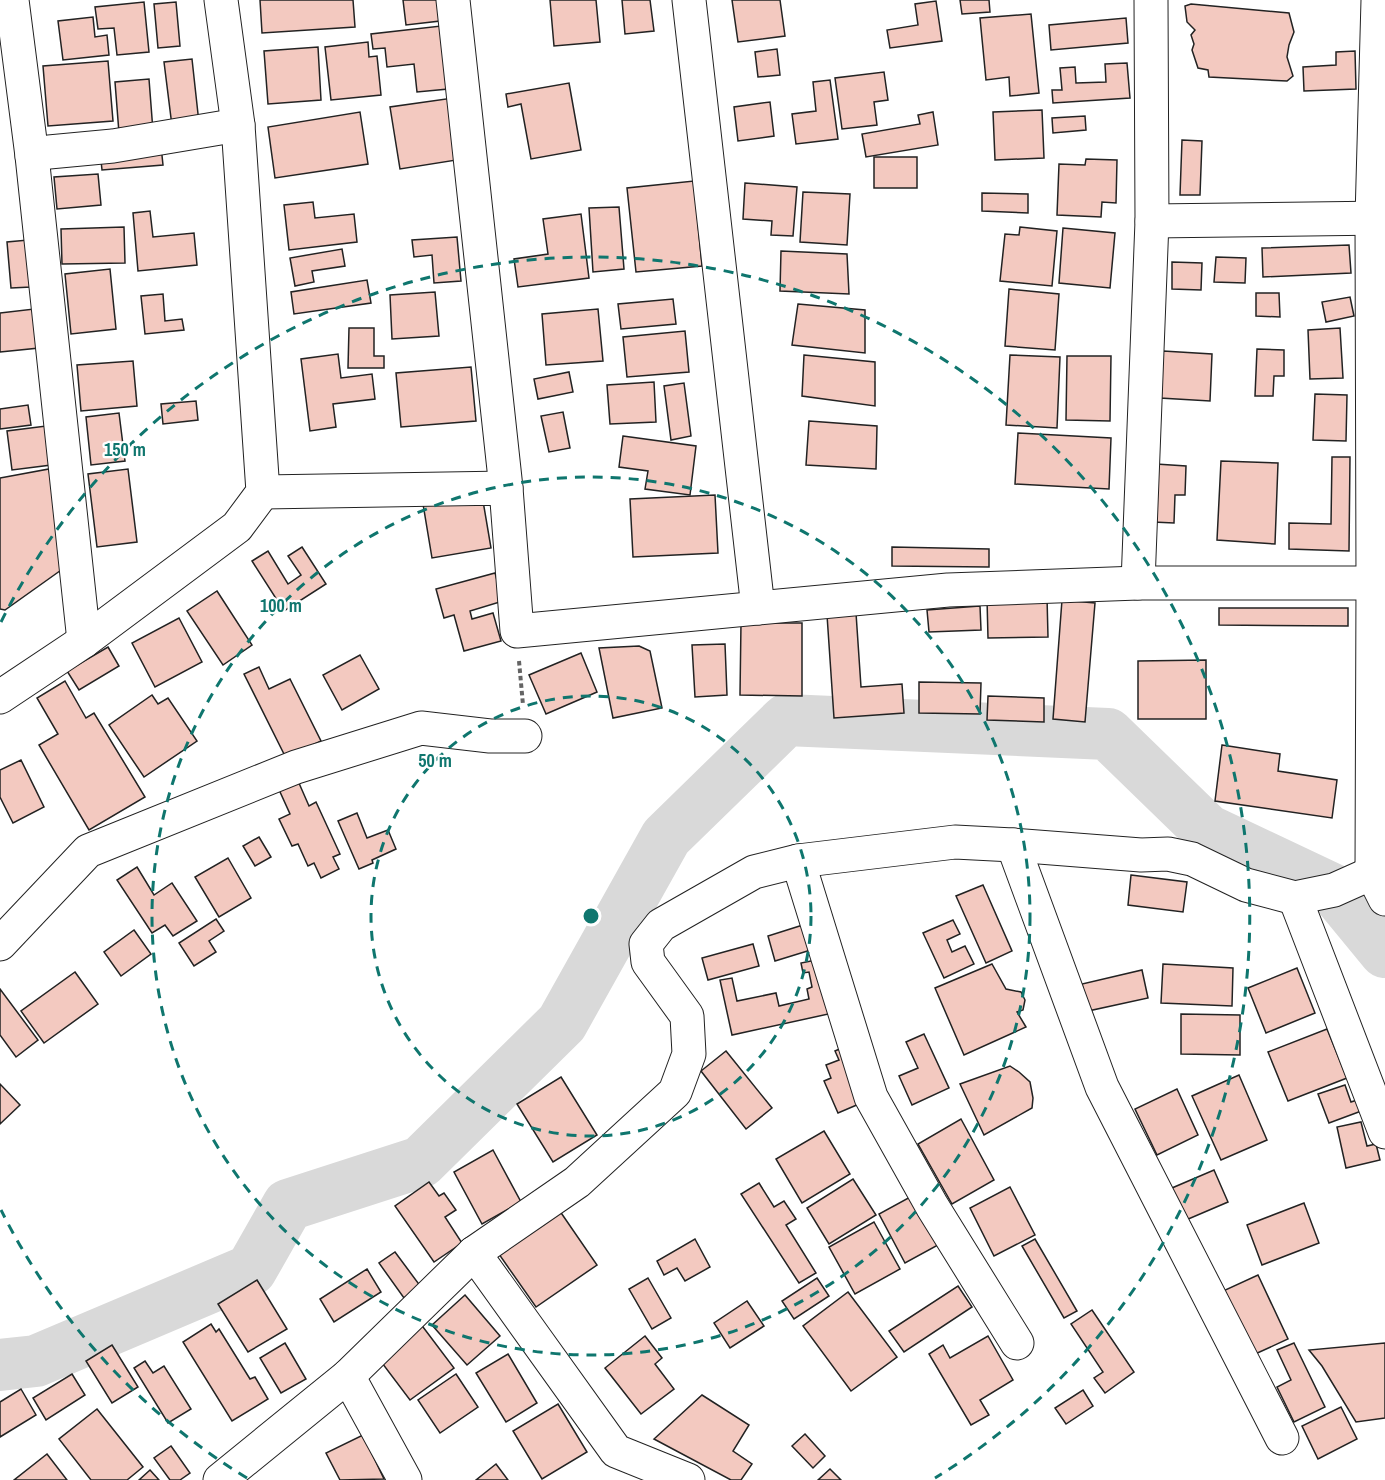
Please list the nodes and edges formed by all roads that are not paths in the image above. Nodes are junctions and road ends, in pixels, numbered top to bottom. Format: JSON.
{"nodes":[{"id":1,"x":12,"y":0,"type":"edge"},
{"id":2,"x":221,"y":0,"type":"edge"},
{"id":3,"x":453,"y":0,"type":"edge"},
{"id":4,"x":689,"y":0,"type":"edge"},
{"id":5,"x":1152,"y":0,"type":"edge"},
{"id":6,"x":1378,"y":0,"type":"edge"},
{"id":7,"x":238,"y":124,"type":"junction"},
{"id":8,"x":32,"y":156,"type":"junction"},
{"id":9,"x":1378,"y":218,"type":"edge"},
{"id":10,"x":1152,"y":221,"type":"junction"},
{"id":11,"x":506,"y":488,"type":"junction"},
{"id":12,"x":263,"y":492,"type":"junction"},
{"id":13,"x":1138,"y":583,"type":"junction"},
{"id":14,"x":1379,"y":583,"type":"edge"},
{"id":15,"x":758,"y":608,"type":"junction"},
{"id":16,"x":84,"y":641,"type":"junction"},
{"id":17,"x":0,"y":697,"type":"edge"},
{"id":18,"x":525,"y":736,"type":"road end"},
{"id":19,"x":1013,"y":845,"type":"junction"},
{"id":20,"x":798,"y":861,"type":"junction"},
{"id":21,"x":1378,"y":886,"type":"edge"},
{"id":22,"x":1295,"y":898,"type":"junction"},
{"id":23,"x":0,"y":944,"type":"edge"},
{"id":24,"x":1385,"y":1132,"type":"edge"},
{"id":25,"x":474,"y":1253,"type":"junction"},
{"id":26,"x":1017,"y":1343,"type":"dead end"},
{"id":27,"x":348,"y":1376,"type":"junction"},
{"id":28,"x":1282,"y":1438,"type":"dead end"},
{"id":29,"x":220,"y":1480,"type":"edge"},
{"id":30,"x":405,"y":1480,"type":"edge"},
{"id":31,"x":688,"y":1480,"type":"edge"}],
"edges":[{"from":1,"to":8,"type":"street"},
{"from":2,"to":7,"type":"street"},
{"from":3,"to":11,"type":"street"},
{"from":4,"to":15,"type":"street"},
{"from":5,"to":10,"type":"street"},
{"from":6,"to":9,"type":"street"},
{"from":7,"to":8,"type":"street"},
{"from":7,"to":12,"type":"street"},
{"from":8,"to":16,"type":"street"},
{"from":9,"to":10,"type":"street"},
{"from":9,"to":14,"type":"street"},
{"from":10,"to":13,"type":"street"},
{"from":11,"to":12,"type":"street"},
{"from":11,"to":15,"type":"street"},
{"from":12,"to":16,"type":"street"},
{"from":13,"to":14,"type":"street"},
{"from":13,"to":15,"type":"street"},
{"from":14,"to":21,"type":"street"},
{"from":16,"to":17,"type":"street"},
{"from":18,"to":23,"type":"street"},
{"from":19,"to":20,"type":"street"},
{"from":19,"to":22,"type":"street"},
{"from":19,"to":28,"type":"street"},
{"from":20,"to":25,"type":"street"},
{"from":20,"to":26,"type":"street"},
{"from":21,"to":22,"type":"street"},
{"from":22,"to":24,"type":"street"},
{"from":25,"to":27,"type":"street"},
{"from":25,"to":31,"type":"street"},
{"from":27,"to":29,"type":"street"},
{"from":27,"to":30,"type":"street"}]}
